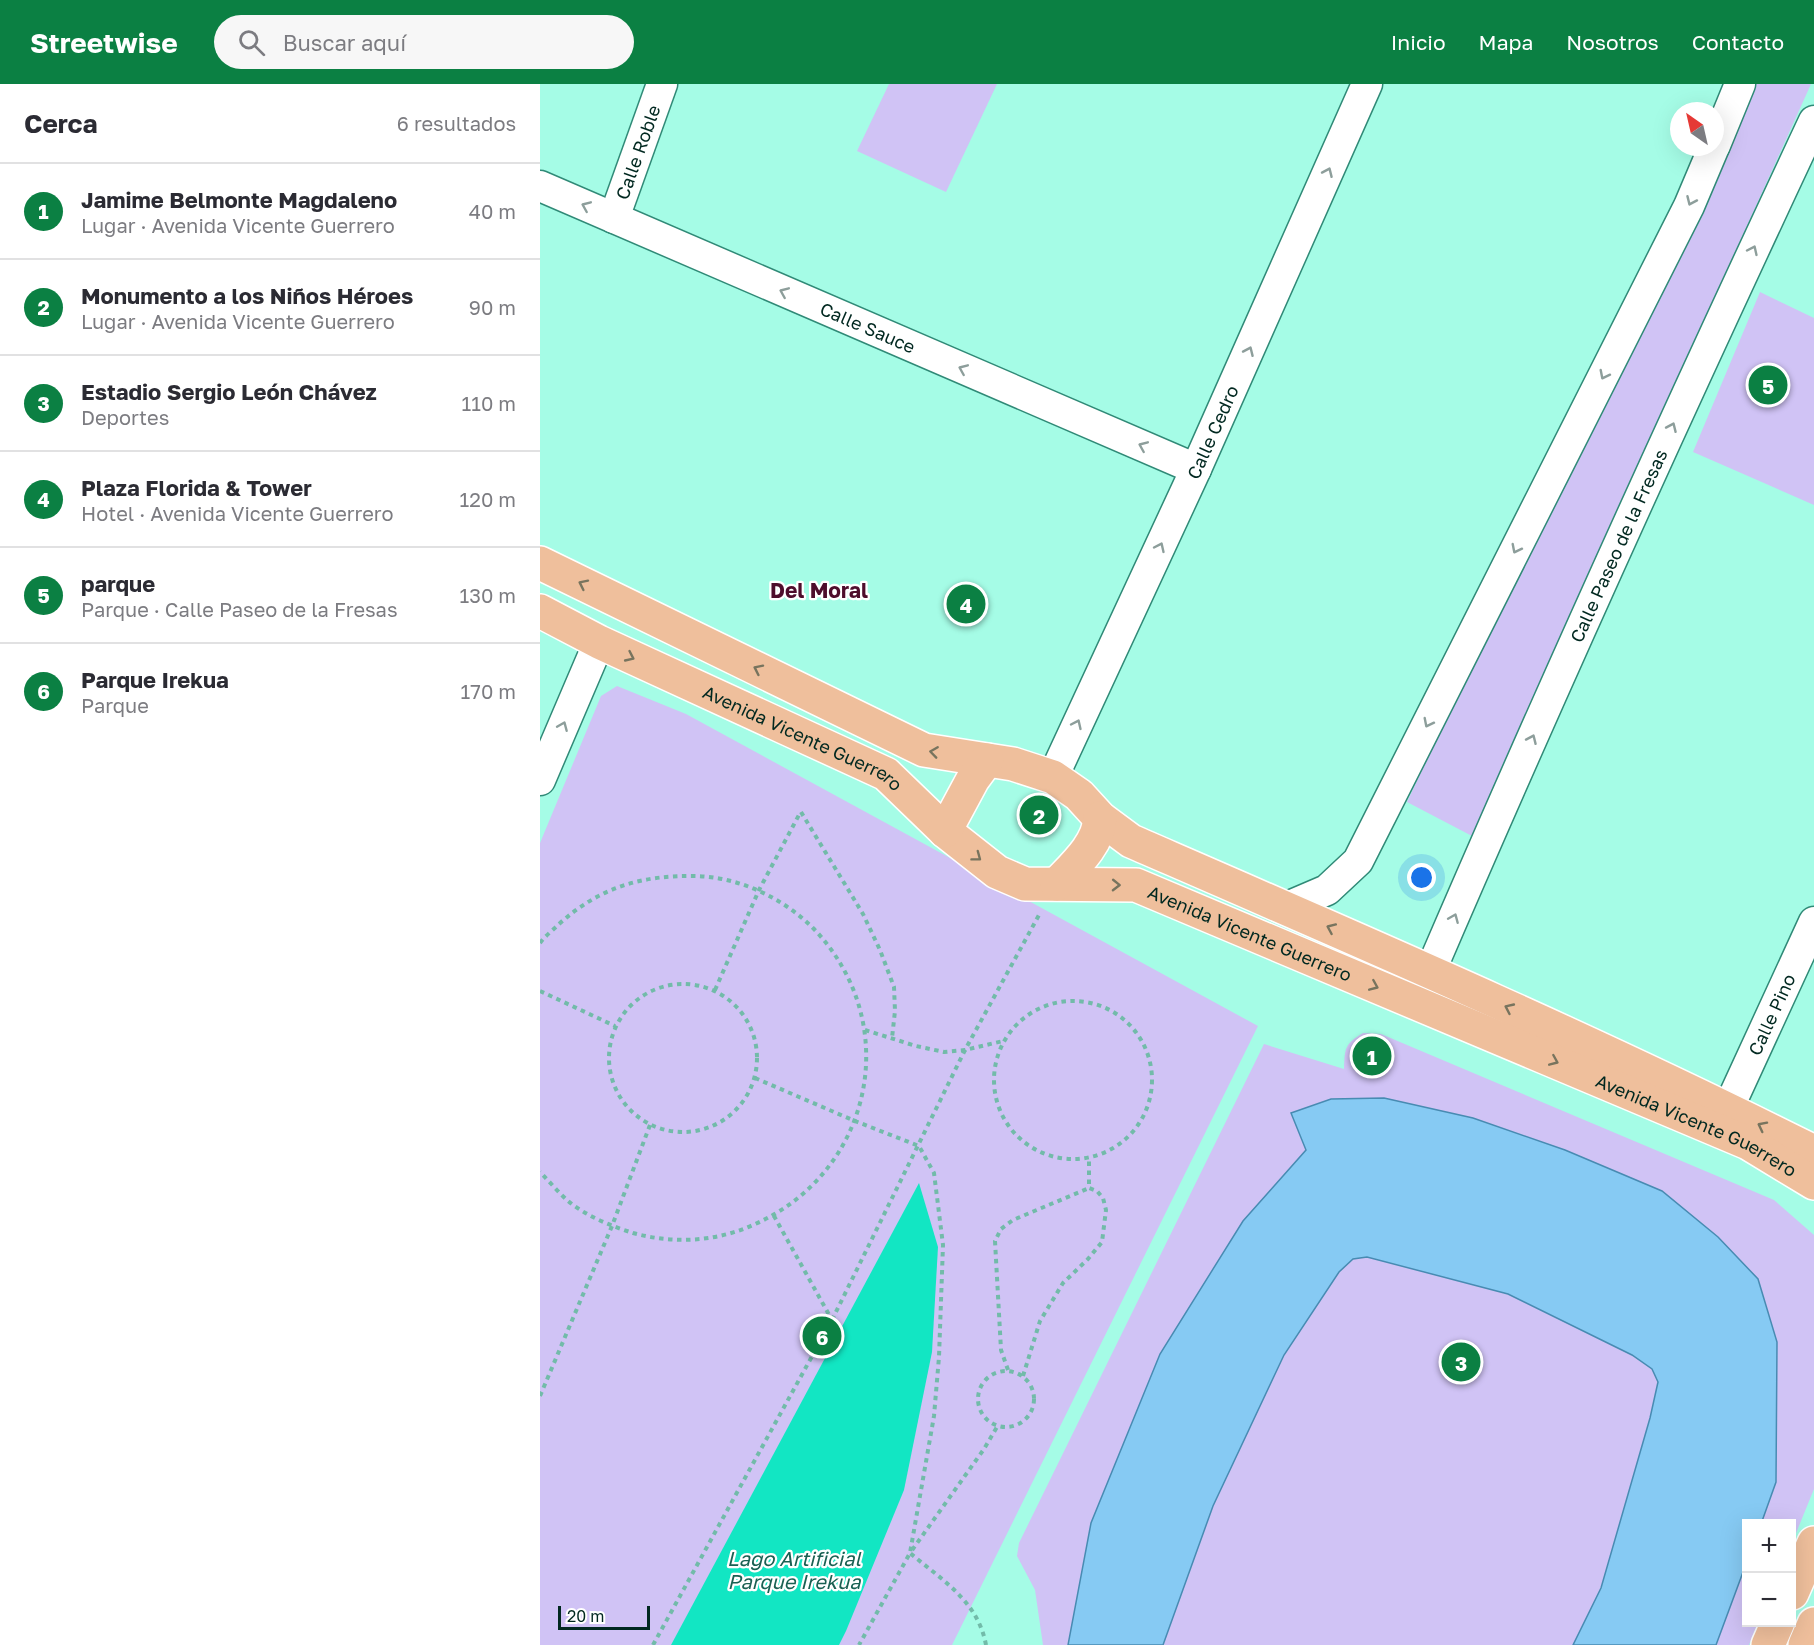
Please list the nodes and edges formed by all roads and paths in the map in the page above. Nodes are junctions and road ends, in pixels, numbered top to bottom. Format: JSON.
{"nodes":[{"id":1,"x":662,"y":84,"type":"edge"},
{"id":2,"x":1366,"y":84,"type":"edge"},
{"id":3,"x":1740,"y":84,"type":"edge"},
{"id":4,"x":1814,"y":121,"type":"edge"},
{"id":5,"x":1724,"y":122,"type":"edge"},
{"id":6,"x":1710,"y":156,"type":"edge"},
{"id":7,"x":540,"y":186,"type":"edge"},
{"id":8,"x":614,"y":218,"type":"junction"},
{"id":9,"x":1196,"y":469,"type":"junction"},
{"id":10,"x":540,"y":563,"type":"edge"},
{"id":11,"x":540,"y":611,"type":"edge"},
{"id":12,"x":598,"y":642,"type":"junction"},
{"id":13,"x":987,"y":759,"type":"junction"},
{"id":14,"x":1053,"y":777,"type":"junction"},
{"id":15,"x":540,"y":780,"type":"edge"},
{"id":16,"x":1101,"y":818,"type":"junction"},
{"id":17,"x":945,"y":831,"type":"junction"},
{"id":18,"x":1057,"y":884,"type":"junction"},
{"id":19,"x":759,"y":890,"type":"junction"},
{"id":20,"x":1285,"y":908,"type":"junction"},
{"id":21,"x":1814,"y":922,"type":"edge"},
{"id":22,"x":540,"y":943,"type":"edge"},
{"id":23,"x":1430,"y":972,"type":"junction"},
{"id":24,"x":715,"y":990,"type":"junction"},
{"id":25,"x":540,"y":991,"type":"edge"},
{"id":26,"x":615,"y":1026,"type":"junction"},
{"id":27,"x":865,"y":1030,"type":"junction"},
{"id":28,"x":892,"y":1038,"type":"junction"},
{"id":29,"x":1004,"y":1041,"type":"junction"},
{"id":30,"x":965,"y":1050,"type":"junction"},
{"id":31,"x":755,"y":1078,"type":"junction"},
{"id":32,"x":1728,"y":1109,"type":"junction"},
{"id":33,"x":855,"y":1121,"type":"junction"},
{"id":34,"x":650,"y":1125,"type":"junction"},
{"id":35,"x":1748,"y":1143,"type":"junction"},
{"id":36,"x":919,"y":1146,"type":"junction"},
{"id":37,"x":1814,"y":1152,"type":"edge"},
{"id":38,"x":1089,"y":1157,"type":"junction"},
{"id":39,"x":540,"y":1172,"type":"edge"},
{"id":40,"x":1814,"y":1183,"type":"edge"},
{"id":41,"x":1089,"y":1188,"type":"junction"},
{"id":42,"x":1814,"y":1203,"type":"edge"},
{"id":43,"x":774,"y":1216,"type":"junction"},
{"id":44,"x":612,"y":1226,"type":"junction"},
{"id":45,"x":832,"y":1320,"type":"junction"},
{"id":46,"x":1008,"y":1370,"type":"junction"},
{"id":47,"x":1023,"y":1376,"type":"junction"},
{"id":48,"x":540,"y":1396,"type":"edge"},
{"id":49,"x":997,"y":1427,"type":"junction"},
{"id":50,"x":1814,"y":1544,"type":"edge"},
{"id":51,"x":910,"y":1553,"type":"junction"},
{"id":52,"x":1796,"y":1582,"type":"edge"},
{"id":53,"x":1814,"y":1624,"type":"edge"},
{"id":54,"x":1776,"y":1627,"type":"edge"},
{"id":55,"x":653,"y":1645,"type":"edge"},
{"id":56,"x":859,"y":1645,"type":"edge"},
{"id":57,"x":986,"y":1645,"type":"edge"},
{"id":58,"x":1768,"y":1645,"type":"edge"},
{"id":59,"x":1805,"y":1645,"type":"edge"}],
"edges":[{"from":1,"to":8,"type":"street","name":"Calle Roble"},
{"from":9,"to":2,"type":"street","name":"Calle Cedro","one_way":true},
{"from":3,"to":5,"type":"street"},
{"from":23,"to":4,"type":"street","name":"Calle Paseo de la Fresas","one_way":true},
{"from":6,"to":20,"type":"street","one_way":true},
{"from":8,"to":7,"type":"street","name":"Calle Sauce","one_way":true},
{"from":9,"to":8,"type":"street","name":"Calle Sauce","one_way":true},
{"from":14,"to":9,"type":"street","name":"Calle Cedro","one_way":true},
{"from":13,"to":10,"type":"main road","name":"Avenida Vicente Guerrero","one_way":true},
{"from":11,"to":12,"type":"main road","name":"Avenida Vicente Guerrero"},
{"from":15,"to":12,"type":"street","one_way":true},
{"from":12,"to":17,"type":"main road","name":"Avenida Vicente Guerrero","one_way":true},
{"from":13,"to":14,"type":"main road","name":"Avenida Vicente Guerrero"},
{"from":13,"to":17,"type":"main road"},
{"from":14,"to":16,"type":"main road","name":"Avenida Vicente Guerrero"},
{"from":16,"to":18,"type":"main road"},
{"from":16,"to":20,"type":"main road","name":"Avenida Vicente Guerrero"},
{"from":17,"to":18,"type":"main road","name":"Avenida Vicente Guerrero","one_way":true},
{"from":18,"to":30,"type":"path"},
{"from":18,"to":35,"type":"main road","name":"Avenida Vicente Guerrero","one_way":true},
{"from":19,"to":22,"type":"path"},
{"from":19,"to":24,"type":"path"},
{"from":19,"to":27,"type":"path"},
{"from":19,"to":28,"type":"path"},
{"from":23,"to":20,"type":"main road","name":"Avenida Vicente Guerrero","one_way":true},
{"from":21,"to":32,"type":"street","name":"Calle Pino"},
{"from":32,"to":23,"type":"main road","name":"Avenida Vicente Guerrero","one_way":true},
{"from":24,"to":26,"type":"path"},
{"from":24,"to":31,"type":"path"},
{"from":25,"to":26,"type":"path"},
{"from":26,"to":34,"type":"path"},
{"from":27,"to":28,"type":"path"},
{"from":27,"to":33,"type":"path"},
{"from":28,"to":30,"type":"path"},
{"from":29,"to":30,"type":"path"},
{"from":29,"to":38,"type":"path"},
{"from":29,"to":38,"type":"path"},
{"from":30,"to":36,"type":"path"},
{"from":31,"to":33,"type":"path"},
{"from":31,"to":34,"type":"path"},
{"from":37,"to":32,"type":"main road","name":"Avenida Vicente Guerrero","one_way":true},
{"from":33,"to":36,"type":"path"},
{"from":33,"to":43,"type":"path"},
{"from":34,"to":44,"type":"path"},
{"from":35,"to":40,"type":"main road","name":"Avenida Vicente Guerrero"},
{"from":35,"to":42,"type":"main road"},
{"from":36,"to":45,"type":"path"},
{"from":36,"to":51,"type":"path"},
{"from":38,"to":41,"type":"path"},
{"from":39,"to":44,"type":"path"},
{"from":41,"to":46,"type":"path"},
{"from":41,"to":47,"type":"path"},
{"from":43,"to":44,"type":"path"},
{"from":43,"to":45,"type":"path"},
{"from":44,"to":48,"type":"path"},
{"from":45,"to":55,"type":"path"},
{"from":46,"to":47,"type":"path"},
{"from":46,"to":49,"type":"path"},
{"from":47,"to":49,"type":"path"},
{"from":49,"to":51,"type":"path"},
{"from":50,"to":52,"type":"main road"},
{"from":51,"to":56,"type":"path"},
{"from":51,"to":57,"type":"path"},
{"from":53,"to":59,"type":"main road"},
{"from":54,"to":58,"type":"main road"}]}
